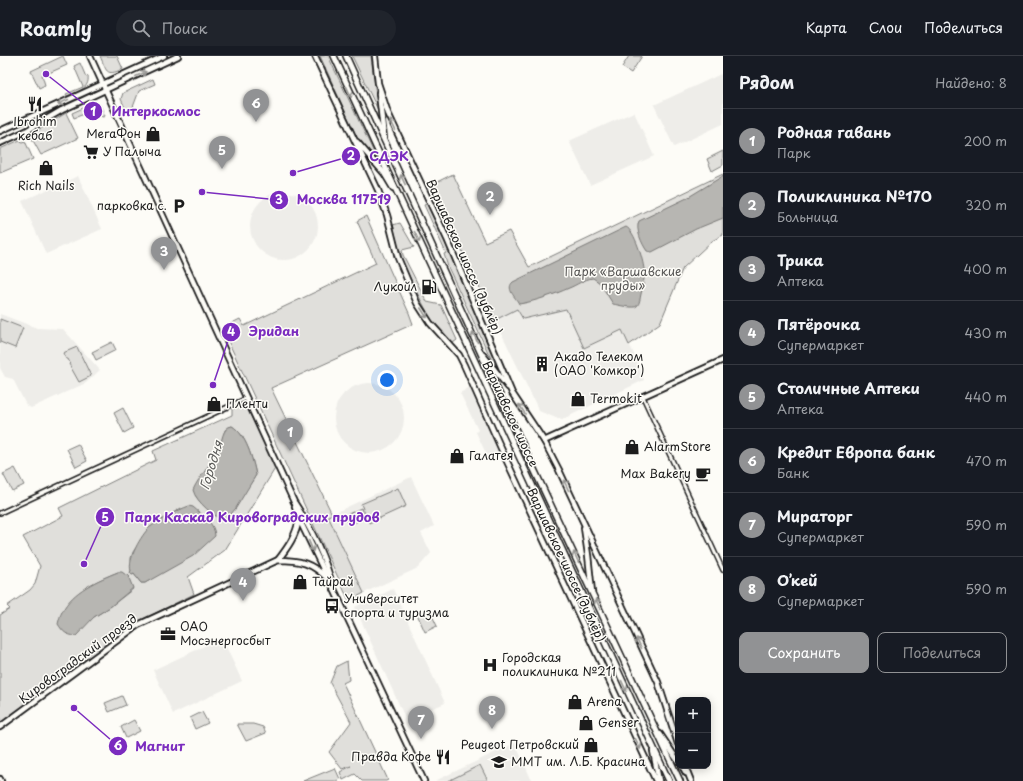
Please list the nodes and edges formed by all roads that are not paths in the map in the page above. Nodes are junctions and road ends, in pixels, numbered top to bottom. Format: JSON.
{"nodes":[{"id":1,"x":90,"y":56,"type":"edge"},
{"id":2,"x":164,"y":56,"type":"edge"},
{"id":3,"x":178,"y":56,"type":"edge"},
{"id":4,"x":315,"y":56,"type":"edge"},
{"id":5,"x":334,"y":56,"type":"edge"},
{"id":6,"x":346,"y":56,"type":"edge"},
{"id":7,"x":375,"y":56,"type":"edge"},
{"id":8,"x":378,"y":83,"type":"junction"},
{"id":9,"x":102,"y":84,"type":"junction"},
{"id":10,"x":105,"y":90,"type":"junction"},
{"id":11,"x":0,"y":131,"type":"edge"},
{"id":12,"x":351,"y":135,"type":"junction"},
{"id":13,"x":384,"y":140,"type":"junction"},
{"id":14,"x":0,"y":143,"type":"edge"},
{"id":15,"x":401,"y":202,"type":"junction"},
{"id":16,"x":482,"y":354,"type":"junction"},
{"id":17,"x":723,"y":360,"type":"edge"},
{"id":18,"x":512,"y":393,"type":"junction"},
{"id":19,"x":643,"y":397,"type":"junction"},
{"id":20,"x":247,"y":398,"type":"junction"},
{"id":21,"x":544,"y":441,"type":"junction"},
{"id":22,"x":294,"y":502,"type":"junction"},
{"id":23,"x":0,"y":513,"type":"edge"},
{"id":24,"x":299,"y":519,"type":"junction"},
{"id":25,"x":582,"y":520,"type":"junction"},
{"id":26,"x":305,"y":532,"type":"junction"},
{"id":27,"x":296,"y":533,"type":"junction"},
{"id":28,"x":313,"y":535,"type":"junction"},
{"id":29,"x":289,"y":546,"type":"junction"},
{"id":30,"x":321,"y":555,"type":"junction"},
{"id":31,"x":278,"y":560,"type":"junction"},
{"id":32,"x":294,"y":560,"type":"junction"},
{"id":33,"x":318,"y":561,"type":"junction"},
{"id":34,"x":310,"y":564,"type":"junction"},
{"id":35,"x":723,"y":570,"type":"edge"},
{"id":36,"x":328,"y":579,"type":"junction"},
{"id":37,"x":333,"y":586,"type":"junction"},
{"id":38,"x":592,"y":592,"type":"junction"},
{"id":39,"x":0,"y":727,"type":"edge"},
{"id":40,"x":656,"y":728,"type":"junction"},
{"id":41,"x":675,"y":735,"type":"edge"},
{"id":42,"x":653,"y":747,"type":"junction"},
{"id":43,"x":675,"y":756,"type":"edge"},
{"id":44,"x":684,"y":769,"type":"edge"},
{"id":45,"x":687,"y":769,"type":"edge"},
{"id":46,"x":691,"y":780,"type":"edge"},
{"id":47,"x":424,"y":781,"type":"edge"},
{"id":48,"x":657,"y":781,"type":"edge"},
{"id":49,"x":669,"y":781,"type":"edge"},
{"id":50,"x":680,"y":781,"type":"edge"}],
"edges":[{"from":1,"to":9,"type":"street"},
{"from":2,"to":9,"type":"street"},
{"from":10,"to":3,"type":"street","one_way":true},
{"from":4,"to":12,"type":"street","name":"Варшавское шоссе (дублёр)"},
{"from":5,"to":15,"type":"main road","name":"Варшавское шоссе","one_way":true},
{"from":6,"to":13,"type":"main road","name":"Варшавское шоссе"},
{"from":7,"to":8,"type":"street","name":"Варшавское шоссе (дублёр)"},
{"from":8,"to":13,"type":"street"},
{"from":18,"to":8,"type":"street","name":"Варшавское шоссе (дублёр)","one_way":true},
{"from":9,"to":10,"type":"street"},
{"from":9,"to":11,"type":"street","one_way":true},
{"from":10,"to":14,"type":"street"},
{"from":10,"to":20,"type":"street"},
{"from":12,"to":15,"type":"street"},
{"from":12,"to":48,"type":"street","name":"Варшавское шоссе (дублёр)","one_way":true},
{"from":16,"to":13,"type":"main road","name":"Варшавское шоссе","one_way":true},
{"from":15,"to":42,"type":"main road","name":"Варшавское шоссе","one_way":true},
{"from":16,"to":18,"type":"street"},
{"from":38,"to":16,"type":"main road","name":"Варшавское шоссе","one_way":true},
{"from":17,"to":19,"type":"street"},
{"from":21,"to":18,"type":"street","name":"Варшавское шоссе (дублёр)","one_way":true},
{"from":19,"to":21,"type":"street"},
{"from":19,"to":35,"type":"street"},
{"from":20,"to":22,"type":"street"},
{"from":20,"to":23,"type":"street"},
{"from":25,"to":21,"type":"street","name":"Варшавское шоссе (дублёр)","one_way":true},
{"from":22,"to":24,"type":"street"},
{"from":22,"to":28,"type":"street"},
{"from":24,"to":26,"type":"street"},
{"from":24,"to":27,"type":"street"},
{"from":25,"to":38,"type":"street"},
{"from":41,"to":25,"type":"street","name":"Варшавское шоссе (дублёр)","one_way":true},
{"from":26,"to":27,"type":"street"},
{"from":26,"to":28,"type":"street"},
{"from":26,"to":33,"type":"street","one_way":true},
{"from":27,"to":29,"type":"street"},
{"from":28,"to":30,"type":"street"},
{"from":29,"to":31,"type":"street"},
{"from":29,"to":32,"type":"street"},
{"from":30,"to":33,"type":"street"},
{"from":30,"to":37,"type":"street"},
{"from":31,"to":32,"type":"street"},
{"from":31,"to":39,"type":"street","name":"Кировоградский проезд"},
{"from":32,"to":34,"type":"street"},
{"from":33,"to":34,"type":"street"},
{"from":33,"to":36,"type":"street"},
{"from":34,"to":36,"type":"street"},
{"from":36,"to":37,"type":"street"},
{"from":37,"to":47,"type":"street"},
{"from":40,"to":38,"type":"main road","name":"Варшавское шоссе","one_way":true},
{"from":40,"to":43,"type":"street"},
{"from":40,"to":50,"type":"main road","name":"Варшавское шоссе"},
{"from":42,"to":48,"type":"street"},
{"from":42,"to":49,"type":"main road","name":"Варшавское шоссе"},
{"from":44,"to":46,"type":"street"},
{"from":45,"to":46,"type":"street"}]}
